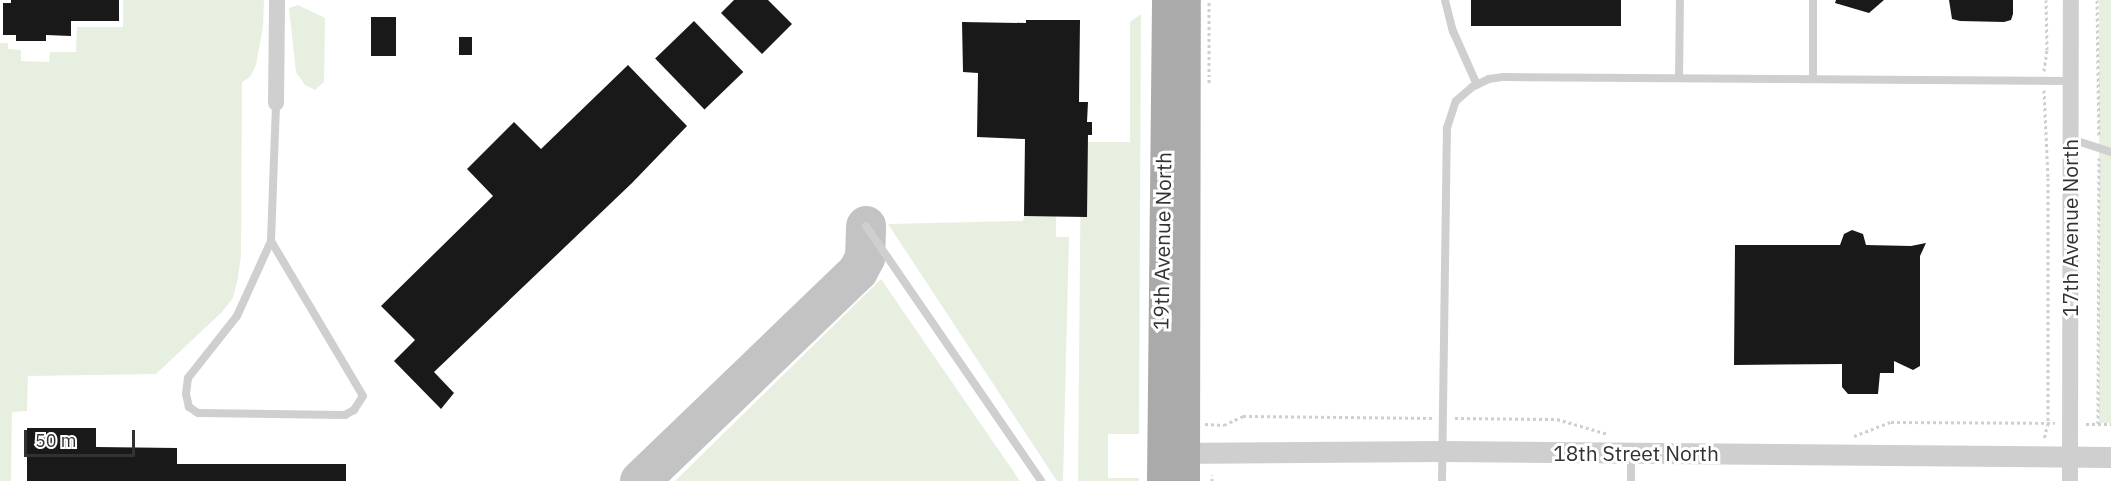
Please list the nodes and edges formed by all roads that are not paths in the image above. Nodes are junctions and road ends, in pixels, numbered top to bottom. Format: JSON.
{"nodes":[{"id":1,"x":277,"y":0,"type":"edge"},
{"id":2,"x":1165,"y":0,"type":"edge"},
{"id":3,"x":1187,"y":0,"type":"edge"},
{"id":4,"x":1445,"y":0,"type":"edge"},
{"id":5,"x":1680,"y":0,"type":"edge"},
{"id":6,"x":1813,"y":0,"type":"edge"},
{"id":7,"x":2071,"y":0,"type":"edge"},
{"id":8,"x":1679,"y":78,"type":"junction"},
{"id":9,"x":1813,"y":79,"type":"junction"},
{"id":10,"x":2071,"y":81,"type":"junction"},
{"id":11,"x":1477,"y":85,"type":"junction"},
{"id":12,"x":276,"y":103,"type":"joint"},
{"id":13,"x":2070,"y":139,"type":"junction"},
{"id":14,"x":2111,"y":152,"type":"edge"},
{"id":15,"x":866,"y":226,"type":"dead end"},
{"id":16,"x":271,"y":242,"type":"junction"},
{"id":17,"x":1442,"y":451,"type":"junction"},
{"id":18,"x":1173,"y":453,"type":"junction"},
{"id":19,"x":1631,"y":453,"type":"junction"},
{"id":20,"x":2070,"y":456,"type":"junction"},
{"id":21,"x":2111,"y":456,"type":"edge"},
{"id":22,"x":1199,"y":478,"type":"edge"},
{"id":23,"x":1041,"y":481,"type":"edge"},
{"id":24,"x":1160,"y":481,"type":"edge"},
{"id":25,"x":1443,"y":481,"type":"edge"},
{"id":26,"x":1631,"y":481,"type":"edge"},
{"id":27,"x":2070,"y":481,"type":"edge"}],
"edges":[{"from":1,"to":12,"type":"street"},
{"from":2,"to":18,"type":"main road","name":"19th Avenue North"},
{"from":3,"to":18,"type":"main road","name":"19th Avenue North"},
{"from":4,"to":11,"type":"lane"},
{"from":5,"to":8,"type":"lane"},
{"from":6,"to":9,"type":"lane"},
{"from":7,"to":10,"type":"street","name":"17th Avenue North"},
{"from":8,"to":9,"type":"lane"},
{"from":8,"to":11,"type":"lane"},
{"from":9,"to":10,"type":"lane"},
{"from":10,"to":13,"type":"street","name":"17th Avenue North"},
{"from":11,"to":17,"type":"lane"},
{"from":12,"to":16,"type":"lane"},
{"from":13,"to":14,"type":"lane"},
{"from":13,"to":20,"type":"street","name":"17th Avenue North"},
{"from":15,"to":23,"type":"lane"},
{"from":16,"to":16,"type":"lane"},
{"from":17,"to":18,"type":"street","name":"18th Street North"},
{"from":17,"to":19,"type":"street","name":"18th Street North"},
{"from":17,"to":25,"type":"lane"},
{"from":18,"to":22,"type":"main road","name":"19th Avenue North"},
{"from":18,"to":24,"type":"main road","name":"19th Avenue North"},
{"from":19,"to":20,"type":"street","name":"18th Street North"},
{"from":19,"to":26,"type":"lane"},
{"from":20,"to":21,"type":"street","name":"18th Street North"},
{"from":20,"to":27,"type":"street","name":"17th Avenue North"}]}
